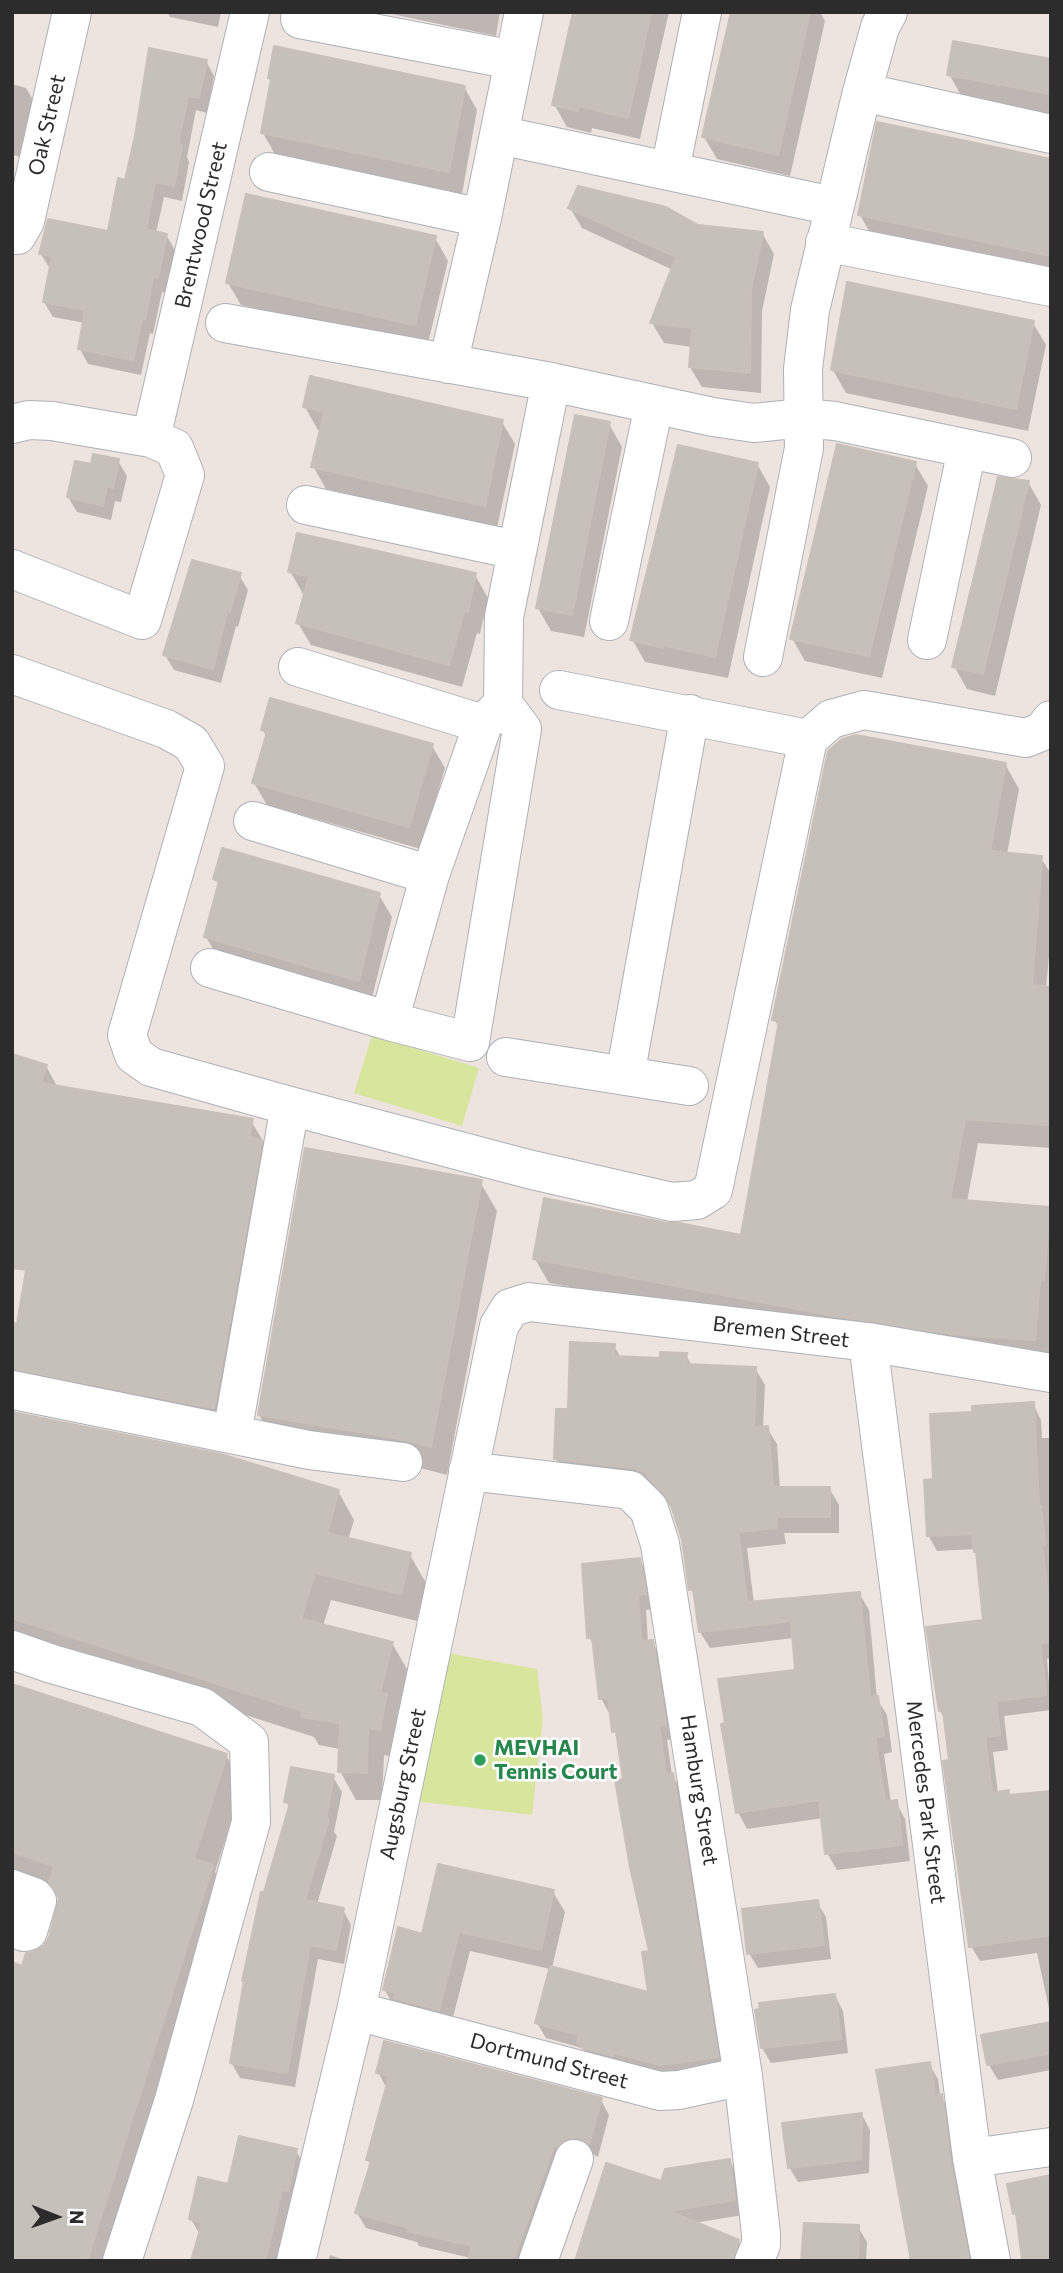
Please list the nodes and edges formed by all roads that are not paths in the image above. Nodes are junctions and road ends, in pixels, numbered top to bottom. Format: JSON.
{"nodes":[{"id":1,"x":72,"y":12,"type":"edge"},
{"id":2,"x":250,"y":12,"type":"edge"},
{"id":3,"x":524,"y":12,"type":"edge"},
{"id":4,"x":702,"y":12,"type":"edge"},
{"id":5,"x":888,"y":12,"type":"edge"},
{"id":6,"x":300,"y":19,"type":"dead end"},
{"id":7,"x":513,"y":60,"type":"junction"},
{"id":8,"x":862,"y":92,"type":"junction"},
{"id":9,"x":1051,"y":134,"type":"edge"},
{"id":10,"x":499,"y":135,"type":"junction"},
{"id":11,"x":670,"y":170,"type":"junction"},
{"id":12,"x":269,"y":172,"type":"dead end"},
{"id":13,"x":833,"y":206,"type":"junction"},
{"id":14,"x":482,"y":218,"type":"junction"},
{"id":15,"x":15,"y":235,"type":"edge"},
{"id":16,"x":825,"y":242,"type":"junction"},
{"id":17,"x":1051,"y":287,"type":"edge"},
{"id":18,"x":225,"y":323,"type":"dead end"},
{"id":19,"x":448,"y":364,"type":"junction"},
{"id":20,"x":551,"y":382,"type":"junction"},
{"id":21,"x":654,"y":405,"type":"junction"},
{"id":22,"x":803,"y":418,"type":"junction"},
{"id":23,"x":12,"y":424,"type":"edge"},
{"id":24,"x":151,"y":438,"type":"junction"},
{"id":25,"x":967,"y":449,"type":"junction"},
{"id":26,"x":1012,"y":458,"type":"dead end"},
{"id":27,"x":306,"y":505,"type":"dead end"},
{"id":28,"x":516,"y":550,"type":"junction"},
{"id":29,"x":12,"y":569,"type":"edge"},
{"id":30,"x":609,"y":621,"type":"dead end"},
{"id":31,"x":927,"y":640,"type":"dead end"},
{"id":32,"x":763,"y":657,"type":"dead end"},
{"id":33,"x":298,"y":667,"type":"dead end"},
{"id":34,"x":15,"y":685,"type":"edge"},
{"id":35,"x":559,"y":690,"type":"dead end"},
{"id":36,"x":493,"y":714,"type":"junction"},
{"id":37,"x":690,"y":714,"type":"junction"},
{"id":38,"x":1051,"y":720,"type":"edge"},
{"id":39,"x":808,"y":739,"type":"junction"},
{"id":40,"x":253,"y":821,"type":"dead end"},
{"id":41,"x":430,"y":875,"type":"junction"},
{"id":42,"x":210,"y":968,"type":"dead end"},
{"id":43,"x":389,"y":1021,"type":"junction"},
{"id":44,"x":506,"y":1057,"type":"dead end"},
{"id":45,"x":625,"y":1076,"type":"junction"},
{"id":46,"x":689,"y":1086,"type":"dead end"},
{"id":47,"x":290,"y":1106,"type":"junction"},
{"id":48,"x":510,"y":1308,"type":"joint"},
{"id":49,"x":868,"y":1342,"type":"junction"},
{"id":50,"x":1051,"y":1373,"type":"edge"},
{"id":51,"x":13,"y":1390,"type":"edge"},
{"id":52,"x":232,"y":1434,"type":"junction"},
{"id":53,"x":403,"y":1462,"type":"dead end"},
{"id":54,"x":468,"y":1471,"type":"junction"},
{"id":55,"x":12,"y":1650,"type":"edge"},
{"id":56,"x":12,"y":1889,"type":"edge"},
{"id":57,"x":12,"y":1927,"type":"edge"},
{"id":58,"x":356,"y":2011,"type":"junction"},
{"id":59,"x":743,"y":2076,"type":"junction"},
{"id":60,"x":1051,"y":2147,"type":"edge"},
{"id":61,"x":972,"y":2158,"type":"junction"},
{"id":62,"x":573,"y":2159,"type":"dead end"},
{"id":63,"x":122,"y":2261,"type":"edge"},
{"id":64,"x":296,"y":2261,"type":"edge"},
{"id":65,"x":538,"y":2261,"type":"edge"},
{"id":66,"x":754,"y":2261,"type":"edge"},
{"id":67,"x":991,"y":2261,"type":"edge"}],
"edges":[{"from":1,"to":15,"type":"street","name":"Oak Street"},
{"from":2,"to":24,"type":"street","name":"Brentwood Street"},
{"from":3,"to":7,"type":"street"},
{"from":4,"to":11,"type":"street"},
{"from":5,"to":8,"type":"street"},
{"from":6,"to":7,"type":"street"},
{"from":7,"to":10,"type":"street"},
{"from":8,"to":9,"type":"street"},
{"from":8,"to":13,"type":"street"},
{"from":10,"to":11,"type":"street"},
{"from":10,"to":14,"type":"street"},
{"from":11,"to":13,"type":"street"},
{"from":12,"to":14,"type":"street"},
{"from":13,"to":16,"type":"street"},
{"from":14,"to":19,"type":"street"},
{"from":16,"to":17,"type":"street"},
{"from":16,"to":22,"type":"street"},
{"from":18,"to":19,"type":"street"},
{"from":19,"to":20,"type":"street"},
{"from":20,"to":21,"type":"street"},
{"from":20,"to":28,"type":"street"},
{"from":21,"to":22,"type":"street"},
{"from":21,"to":30,"type":"street"},
{"from":22,"to":25,"type":"street"},
{"from":22,"to":32,"type":"street"},
{"from":23,"to":24,"type":"street"},
{"from":24,"to":29,"type":"street"},
{"from":25,"to":26,"type":"street"},
{"from":25,"to":31,"type":"street"},
{"from":27,"to":28,"type":"street"},
{"from":28,"to":36,"type":"street"},
{"from":33,"to":36,"type":"street"},
{"from":34,"to":47,"type":"street"},
{"from":35,"to":37,"type":"street"},
{"from":36,"to":41,"type":"street"},
{"from":36,"to":43,"type":"street"},
{"from":37,"to":39,"type":"street"},
{"from":37,"to":45,"type":"street"},
{"from":38,"to":39,"type":"street"},
{"from":39,"to":47,"type":"street"},
{"from":40,"to":41,"type":"street"},
{"from":41,"to":43,"type":"street"},
{"from":42,"to":43,"type":"street"},
{"from":44,"to":45,"type":"street"},
{"from":45,"to":46,"type":"street"},
{"from":47,"to":52,"type":"street"},
{"from":48,"to":49,"type":"street","name":"Bremen Street"},
{"from":48,"to":54,"type":"street","name":"Augsburg Street"},
{"from":49,"to":50,"type":"street","name":"Bremen Street"},
{"from":49,"to":61,"type":"street","name":"Mercedes Park Street"},
{"from":51,"to":52,"type":"street"},
{"from":52,"to":53,"type":"street"},
{"from":54,"to":58,"type":"street","name":"Augsburg Street"},
{"from":54,"to":59,"type":"street","name":"Hamburg Street"},
{"from":55,"to":63,"type":"street"},
{"from":56,"to":57,"type":"street"},
{"from":58,"to":59,"type":"street","name":"Dortmund Street"},
{"from":58,"to":64,"type":"street","name":"Augsburg Street"},
{"from":59,"to":66,"type":"street","name":"Hamburg Street"},
{"from":60,"to":61,"type":"street"},
{"from":61,"to":67,"type":"street","name":"Mercedes Park Street"},
{"from":62,"to":65,"type":"street"}]}
